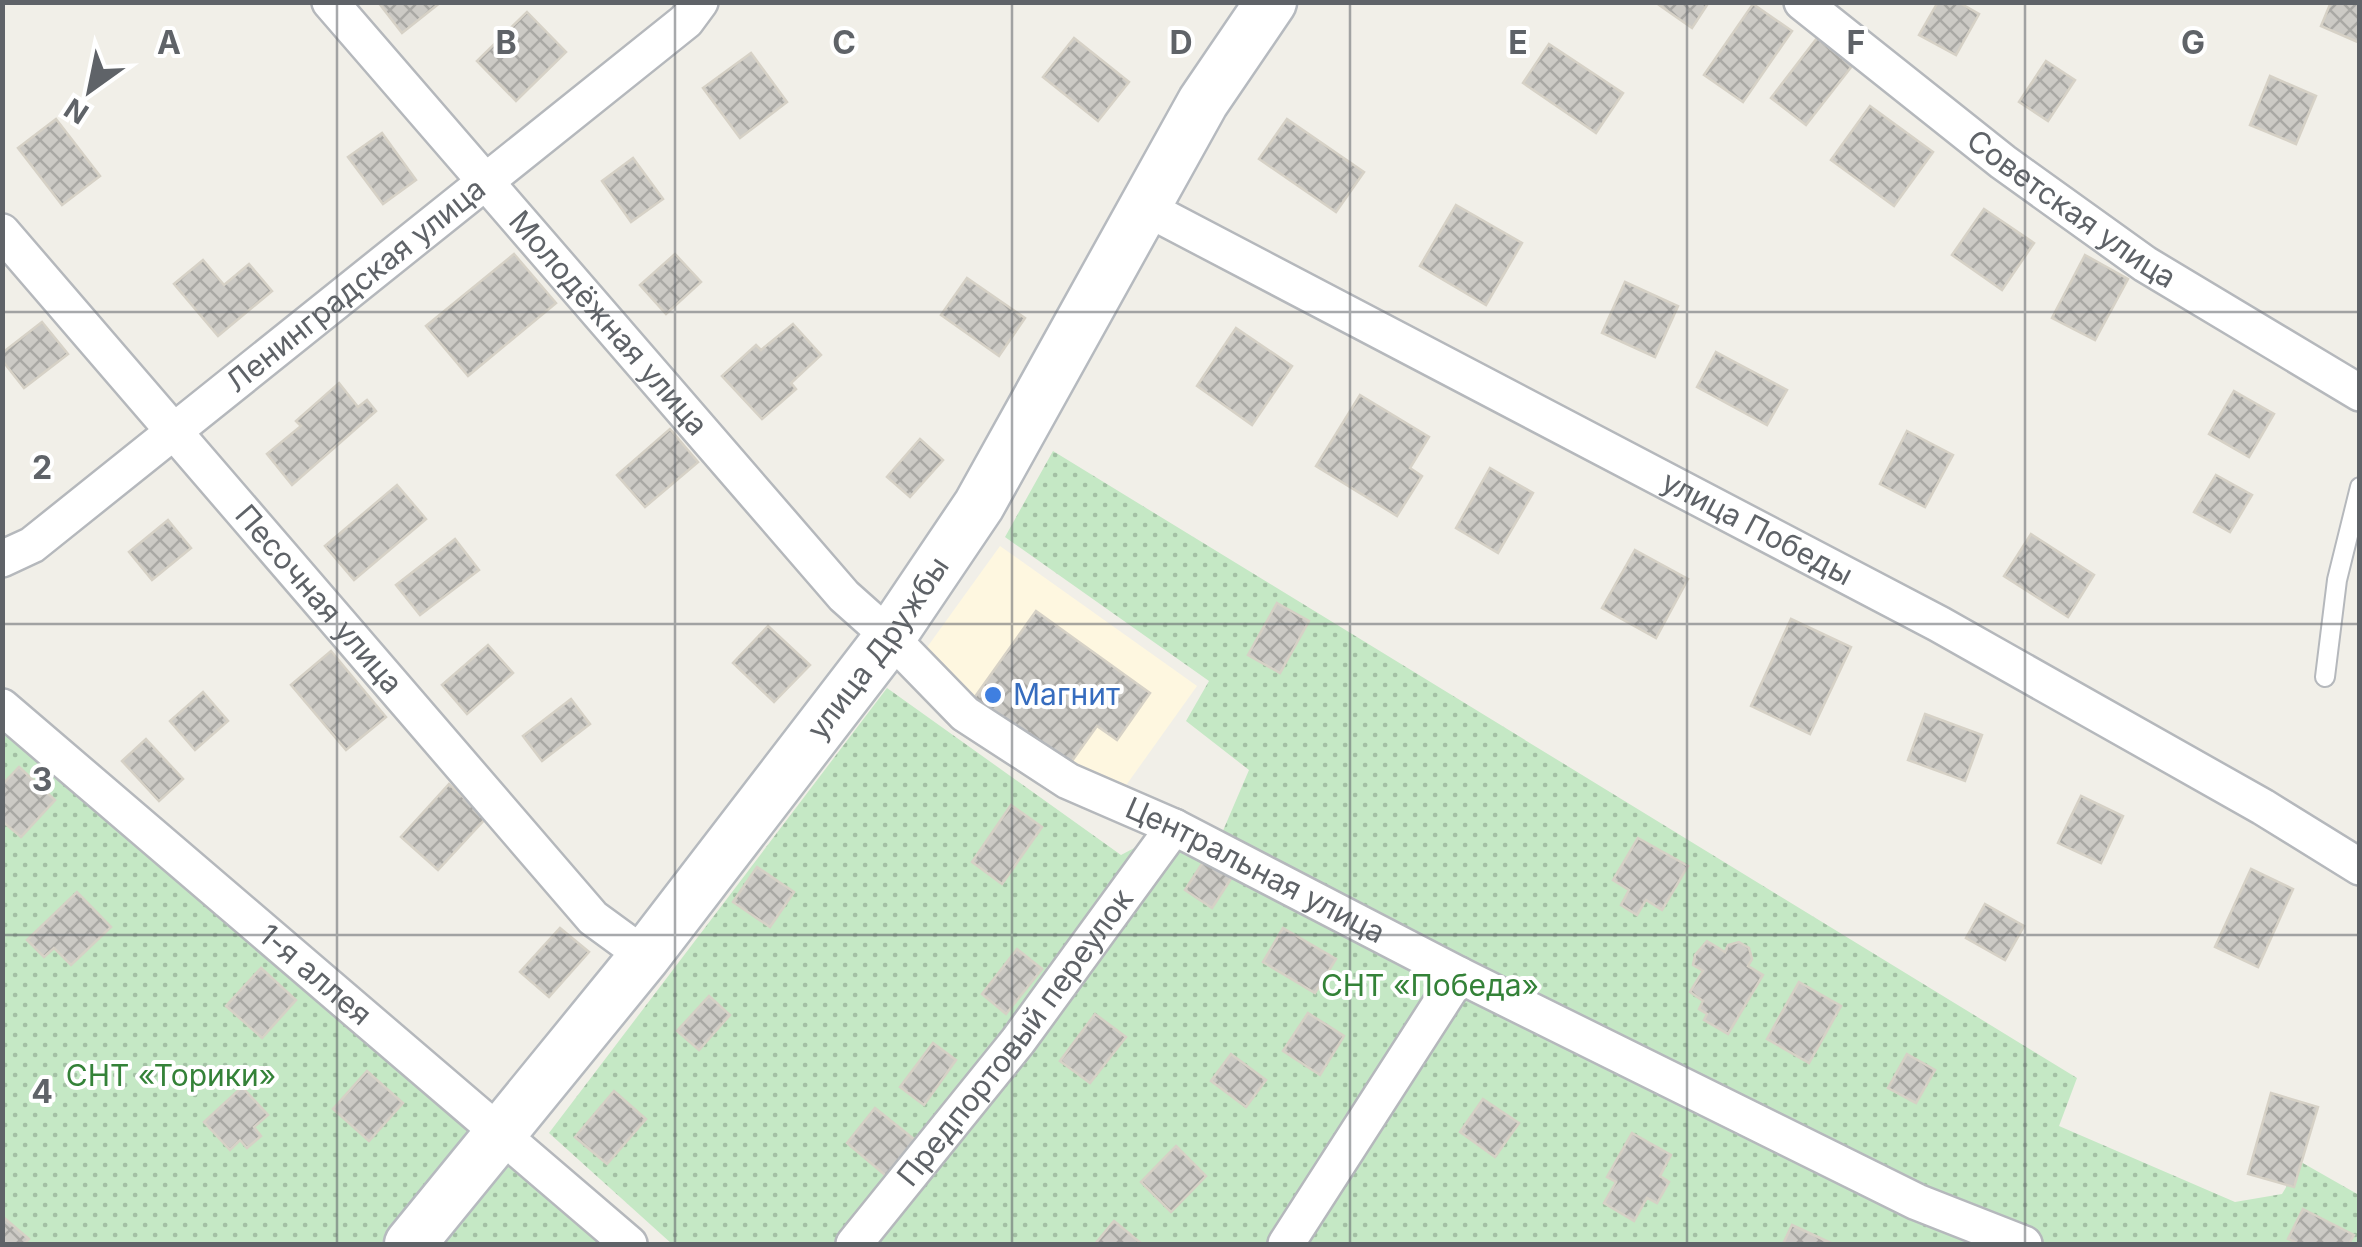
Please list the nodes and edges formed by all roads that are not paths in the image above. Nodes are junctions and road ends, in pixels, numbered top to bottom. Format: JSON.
{"nodes":[{"id":1,"x":330,"y":2,"type":"edge"},
{"id":2,"x":700,"y":2,"type":"edge"},
{"id":3,"x":1271,"y":2,"type":"edge"},
{"id":4,"x":1802,"y":2,"type":"edge"},
{"id":5,"x":485,"y":182,"type":"junction"},
{"id":6,"x":1146,"y":208,"type":"junction"},
{"id":7,"x":2,"y":232,"type":"edge"},
{"id":8,"x":2360,"y":392,"type":"edge"},
{"id":9,"x":174,"y":432,"type":"junction"},
{"id":10,"x":2360,"y":487,"type":"edge"},
{"id":11,"x":2,"y":559,"type":"edge"},
{"id":12,"x":890,"y":637,"type":"junction"},
{"id":13,"x":2325,"y":677,"type":"dead end"},
{"id":14,"x":2,"y":707,"type":"edge"},
{"id":15,"x":1174,"y":827,"type":"junction"},
{"id":16,"x":2360,"y":867,"type":"edge"},
{"id":17,"x":645,"y":956,"type":"junction"},
{"id":18,"x":1459,"y":975,"type":"junction"},
{"id":19,"x":501,"y":1136,"type":"junction"},
{"id":20,"x":410,"y":1244,"type":"edge"},
{"id":21,"x":629,"y":1244,"type":"edge"},
{"id":22,"x":854,"y":1244,"type":"edge"},
{"id":23,"x":1286,"y":1244,"type":"edge"},
{"id":24,"x":2024,"y":1244,"type":"edge"}],
"edges":[{"from":1,"to":5,"type":"street","name":"Молодёжная улица"},
{"from":2,"to":5,"type":"street","name":"Ленинградская улица"},
{"from":3,"to":6,"type":"street","name":"улица Дружбы"},
{"from":4,"to":8,"type":"street","name":"Советская улица"},
{"from":5,"to":9,"type":"street","name":"Ленинградская улица"},
{"from":5,"to":12,"type":"street","name":"Молодёжная улица"},
{"from":6,"to":12,"type":"street","name":"улица Дружбы"},
{"from":6,"to":16,"type":"street","name":"улица Победы"},
{"from":7,"to":9,"type":"street","name":"Песочная улица"},
{"from":9,"to":11,"type":"street","name":"Ленинградская улица"},
{"from":9,"to":17,"type":"street","name":"Песочная улица"},
{"from":10,"to":13,"type":"lane"},
{"from":12,"to":15,"type":"street","name":"Центральная улица"},
{"from":12,"to":17,"type":"street","name":"улица Дружбы"},
{"from":14,"to":19,"type":"street","name":"1-я аллея"},
{"from":15,"to":18,"type":"street","name":"Центральная улица"},
{"from":15,"to":22,"type":"street","name":"Предпортовый переулок"},
{"from":17,"to":19,"type":"street","name":"улица Дружбы"},
{"from":18,"to":23,"type":"street"},
{"from":18,"to":24,"type":"street","name":"Центральная улица"},
{"from":19,"to":20,"type":"street","name":"улица Дружбы"},
{"from":19,"to":21,"type":"street","name":"1-я аллея"}]}
